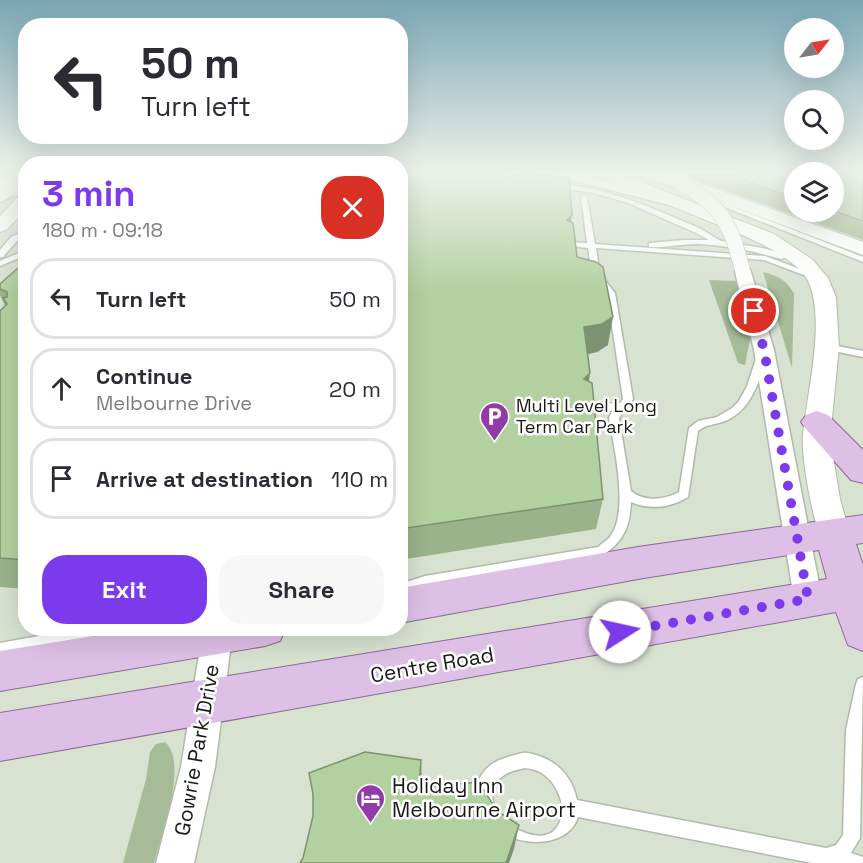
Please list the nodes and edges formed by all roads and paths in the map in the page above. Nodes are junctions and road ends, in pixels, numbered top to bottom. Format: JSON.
{"nodes":[{"id":1,"x":9,"y":213,"type":"edge"},
{"id":2,"x":586,"y":213,"type":"edge"},
{"id":3,"x":658,"y":213,"type":"edge"},
{"id":4,"x":706,"y":213,"type":"edge"},
{"id":5,"x":723,"y":213,"type":"edge"},
{"id":6,"x":743,"y":213,"type":"edge"},
{"id":7,"x":766,"y":213,"type":"edge"},
{"id":8,"x":0,"y":226,"type":"edge"},
{"id":9,"x":18,"y":237,"type":"edge"},
{"id":10,"x":570,"y":244,"type":"edge"},
{"id":11,"x":591,"y":245,"type":"junction"},
{"id":12,"x":724,"y":245,"type":"junction"},
{"id":13,"x":635,"y":247,"type":"junction"},
{"id":14,"x":863,"y":249,"type":"edge"},
{"id":15,"x":0,"y":255,"type":"edge"},
{"id":16,"x":18,"y":256,"type":"edge"},
{"id":17,"x":863,"y":260,"type":"edge"},
{"id":18,"x":0,"y":264,"type":"edge"},
{"id":19,"x":818,"y":278,"type":"junction"},
{"id":20,"x":827,"y":347,"type":"junction"},
{"id":21,"x":764,"y":350,"type":"junction"},
{"id":22,"x":863,"y":354,"type":"edge"},
{"id":23,"x":624,"y":406,"type":"junction"},
{"id":24,"x":586,"y":407,"type":"edge"},
{"id":25,"x":817,"y":422,"type":"junction"},
{"id":26,"x":863,"y":471,"type":"edge"},
{"id":27,"x":626,"y":492,"type":"junction"},
{"id":28,"x":832,"y":534,"type":"edge"},
{"id":29,"x":408,"y":587,"type":"edge"},
{"id":30,"x":857,"y":591,"type":"edge"},
{"id":31,"x":808,"y":599,"type":"junction"},
{"id":32,"x":408,"y":605,"type":"edge"},
{"id":33,"x":863,"y":632,"type":"edge"},
{"id":34,"x":74,"y":636,"type":"edge"},
{"id":35,"x":217,"y":636,"type":"joint"},
{"id":36,"x":0,"y":649,"type":"edge"},
{"id":37,"x":0,"y":671,"type":"edge"},
{"id":38,"x":863,"y":684,"type":"edge"},
{"id":39,"x":206,"y":703,"type":"junction"},
{"id":40,"x":0,"y":737,"type":"edge"},
{"id":41,"x":570,"y":807,"type":"junction"},
{"id":42,"x":829,"y":856,"type":"junction"},
{"id":43,"x":175,"y":863,"type":"edge"},
{"id":44,"x":857,"y":863,"type":"edge"}],
"edges":[{"from":1,"to":8,"type":"street"},
{"from":2,"to":11,"type":"lane"},
{"from":3,"to":12,"type":"lane"},
{"from":4,"to":19,"type":"street"},
{"from":5,"to":21,"type":"street","bridge":true},
{"from":6,"to":17,"type":"lane"},
{"from":7,"to":14,"type":"street","bridge":true},
{"from":9,"to":15,"type":"lane"},
{"from":10,"to":11,"type":"lane"},
{"from":11,"to":13,"type":"lane"},
{"from":11,"to":23,"type":"lane"},
{"from":12,"to":13,"type":"lane"},
{"from":12,"to":19,"type":"lane"},
{"from":13,"to":19,"type":"lane"},
{"from":16,"to":18,"type":"lane"},
{"from":19,"to":20,"type":"street"},
{"from":20,"to":22,"type":"lane"},
{"from":20,"to":25,"type":"street"},
{"from":21,"to":27,"type":"lane"},
{"from":21,"to":28,"type":"street"},
{"from":23,"to":24,"type":"lane"},
{"from":23,"to":27,"type":"lane"},
{"from":25,"to":26,"type":"main road"},
{"from":25,"to":28,"type":"street"},
{"from":27,"to":29,"type":"lane"},
{"from":28,"to":30,"type":"main road"},
{"from":28,"to":31,"type":"street"},
{"from":28,"to":32,"type":"main road"},
{"from":30,"to":31,"type":"main road","name":"Centre Road"},
{"from":30,"to":33,"type":"main road"},
{"from":31,"to":39,"type":"main road","name":"Centre Road"},
{"from":34,"to":36,"type":"lane"},
{"from":35,"to":37,"type":"main road"},
{"from":35,"to":39,"type":"street","name":"Gowrie Park Drive"},
{"from":38,"to":42,"type":"lane"},
{"from":39,"to":40,"type":"main road","name":"Centre Road"},
{"from":39,"to":43,"type":"street","name":"Gowrie Park Drive"},
{"from":41,"to":41,"type":"lane"},
{"from":41,"to":42,"type":"lane"},
{"from":42,"to":44,"type":"lane"}]}
